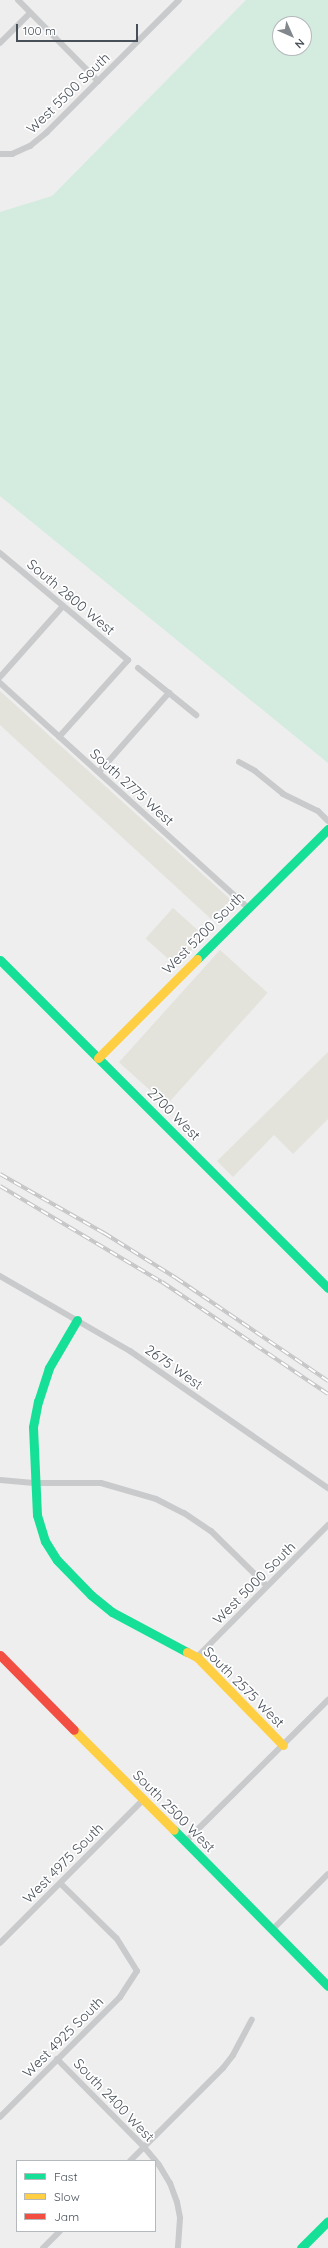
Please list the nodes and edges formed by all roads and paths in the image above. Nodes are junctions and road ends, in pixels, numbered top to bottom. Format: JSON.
{"nodes":[{"id":1,"x":18,"y":0,"type":"edge"},
{"id":2,"x":179,"y":0,"type":"edge"},
{"id":3,"x":30,"y":13,"type":"junction"},
{"id":4,"x":0,"y":43,"type":"edge"},
{"id":5,"x":98,"y":81,"type":"junction"},
{"id":6,"x":0,"y":154,"type":"edge"},
{"id":7,"x":0,"y":553,"type":"edge"},
{"id":8,"x":63,"y":606,"type":"junction"},
{"id":9,"x":138,"y":668,"type":"dead end"},
{"id":10,"x":0,"y":677,"type":"edge"},
{"id":11,"x":0,"y":683,"type":"edge"},
{"id":12,"x":169,"y":693,"type":"junction"},
{"id":13,"x":196,"y":715,"type":"dead end"},
{"id":14,"x":59,"y":737,"type":"junction"},
{"id":15,"x":239,"y":762,"type":"dead end"},
{"id":16,"x":99,"y":772,"type":"junction"},
{"id":17,"x":328,"y":821,"type":"edge"},
{"id":18,"x":328,"y":829,"type":"edge"},
{"id":19,"x":248,"y":908,"type":"junction"},
{"id":20,"x":0,"y":960,"type":"edge"},
{"id":21,"x":98,"y":1058,"type":"junction"},
{"id":22,"x":0,"y":1276,"type":"edge"},
{"id":23,"x":328,"y":1288,"type":"edge"},
{"id":24,"x":77,"y":1320,"type":"junction"},
{"id":25,"x":0,"y":1480,"type":"edge"},
{"id":26,"x":34,"y":1483,"type":"junction"},
{"id":27,"x":328,"y":1488,"type":"edge"},
{"id":28,"x":328,"y":1525,"type":"edge"},
{"id":29,"x":268,"y":1586,"type":"junction"},
{"id":30,"x":0,"y":1656,"type":"edge"},
{"id":31,"x":197,"y":1657,"type":"junction"},
{"id":32,"x":328,"y":1700,"type":"edge"},
{"id":33,"x":283,"y":1745,"type":"junction"},
{"id":34,"x":143,"y":1800,"type":"junction"},
{"id":35,"x":185,"y":1842,"type":"junction"},
{"id":36,"x":328,"y":1874,"type":"edge"},
{"id":37,"x":60,"y":1883,"type":"junction"},
{"id":38,"x":272,"y":1930,"type":"junction"},
{"id":39,"x":0,"y":1943,"type":"edge"},
{"id":40,"x":328,"y":1986,"type":"edge"},
{"id":41,"x":252,"y":2020,"type":"dead end"},
{"id":42,"x":58,"y":2059,"type":"junction"},
{"id":43,"x":0,"y":2117,"type":"edge"},
{"id":44,"x":144,"y":2147,"type":"junction"},
{"id":45,"x":131,"y":2160,"type":"edge"},
{"id":46,"x":154,"y":2160,"type":"edge"},
{"id":47,"x":156,"y":2163,"type":"edge"},
{"id":48,"x":328,"y":2221,"type":"edge"},
{"id":49,"x":59,"y":2232,"type":"edge"},
{"id":50,"x":47,"y":2247,"type":"edge"},
{"id":51,"x":178,"y":2248,"type":"edge"},
{"id":52,"x":301,"y":2248,"type":"edge"}],
"edges":[{"from":1,"to":3,"type":"street"},
{"from":2,"to":5,"type":"street","name":"West 5500 South"},
{"from":3,"to":4,"type":"street"},
{"from":3,"to":5,"type":"street"},
{"from":5,"to":6,"type":"street","name":"West 5500 South"},
{"from":7,"to":8,"type":"street","name":"South 2800 West"},
{"from":8,"to":10,"type":"street"},
{"from":8,"to":14,"type":"street","name":"South 2800 West"},
{"from":9,"to":12,"type":"street"},
{"from":11,"to":14,"type":"street","name":"South 2775 West"},
{"from":12,"to":13,"type":"street"},
{"from":12,"to":16,"type":"street"},
{"from":14,"to":16,"type":"street","name":"South 2775 West"},
{"from":15,"to":17,"type":"street"},
{"from":16,"to":19,"type":"street","name":"South 2775 West"},
{"from":18,"to":19,"type":"street","name":"West 5200 South"},
{"from":19,"to":21,"type":"street","name":"West 5200 South"},
{"from":20,"to":21,"type":"street","name":"2700 West"},
{"from":21,"to":23,"type":"street","name":"2700 West"},
{"from":22,"to":24,"type":"street","name":"2675 West"},
{"from":24,"to":26,"type":"street","name":"South 2575 West"},
{"from":24,"to":27,"type":"street","name":"2675 West"},
{"from":25,"to":26,"type":"street"},
{"from":26,"to":29,"type":"street"},
{"from":26,"to":31,"type":"street","name":"South 2575 West"},
{"from":28,"to":29,"type":"street","name":"West 5000 South"},
{"from":29,"to":31,"type":"street","name":"West 5000 South"},
{"from":30,"to":34,"type":"street","name":"South 2500 West"},
{"from":31,"to":33,"type":"street","name":"South 2575 West"},
{"from":32,"to":33,"type":"street"},
{"from":33,"to":35,"type":"street"},
{"from":34,"to":35,"type":"street","name":"South 2500 West"},
{"from":34,"to":37,"type":"street","name":"West 4975 South"},
{"from":35,"to":38,"type":"street","name":"South 2500 West"},
{"from":36,"to":38,"type":"street"},
{"from":37,"to":39,"type":"street","name":"West 4975 South"},
{"from":37,"to":42,"type":"street","name":"West 4925 South"},
{"from":38,"to":40,"type":"street","name":"South 2500 West"},
{"from":41,"to":44,"type":"street"},
{"from":42,"to":43,"type":"street","name":"West 4925 South"},
{"from":42,"to":44,"type":"street","name":"South 2400 West"},
{"from":44,"to":45,"type":"street"},
{"from":44,"to":46,"type":"street","name":"South 2400 West"},
{"from":47,"to":51,"type":"street","name":"South 2400 West"},
{"from":48,"to":52,"type":"street"},
{"from":49,"to":50,"type":"street"}]}
